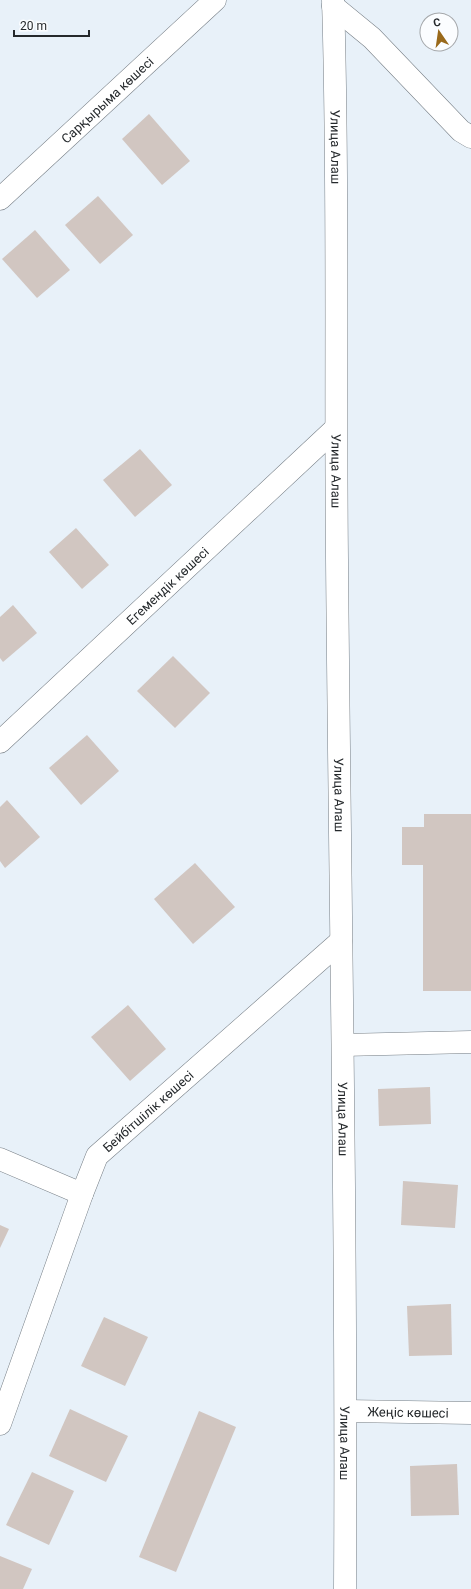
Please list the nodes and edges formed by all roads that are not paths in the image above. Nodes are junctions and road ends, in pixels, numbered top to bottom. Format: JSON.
{"nodes":[{"id":1,"x":215,"y":0,"type":"edge"},
{"id":2,"x":333,"y":3,"type":"edge"},
{"id":3,"x":471,"y":137,"type":"edge"},
{"id":4,"x":0,"y":199,"type":"edge"},
{"id":5,"x":335,"y":430,"type":"junction"},
{"id":6,"x":0,"y":742,"type":"edge"},
{"id":7,"x":341,"y":942,"type":"junction"},
{"id":8,"x":471,"y":1042,"type":"edge"},
{"id":9,"x":342,"y":1045,"type":"junction"},
{"id":10,"x":0,"y":1159,"type":"edge"},
{"id":11,"x":82,"y":1194,"type":"junction"},
{"id":12,"x":346,"y":1411,"type":"junction"},
{"id":13,"x":471,"y":1412,"type":"edge"},
{"id":14,"x":0,"y":1424,"type":"edge"},
{"id":15,"x":345,"y":1589,"type":"edge"}],
"edges":[{"from":1,"to":4,"type":"street","name":"Сарқырыма көшесі"},
{"from":2,"to":3,"type":"street"},
{"from":2,"to":5,"type":"street","name":"Улица Алаш"},
{"from":5,"to":6,"type":"street","name":"Егемендік көшесі"},
{"from":5,"to":7,"type":"street","name":"Улица Алаш"},
{"from":7,"to":9,"type":"street","name":"Улица Алаш"},
{"from":7,"to":11,"type":"street","name":"Бейбітшілік көшесі"},
{"from":8,"to":9,"type":"street"},
{"from":9,"to":12,"type":"street","name":"Улица Алаш"},
{"from":10,"to":11,"type":"street"},
{"from":11,"to":14,"type":"street","name":"Бейбітшілік көшесі"},
{"from":12,"to":13,"type":"street","name":"Жеңіс көшесі"},
{"from":12,"to":15,"type":"street","name":"Улица Алаш"}]}
